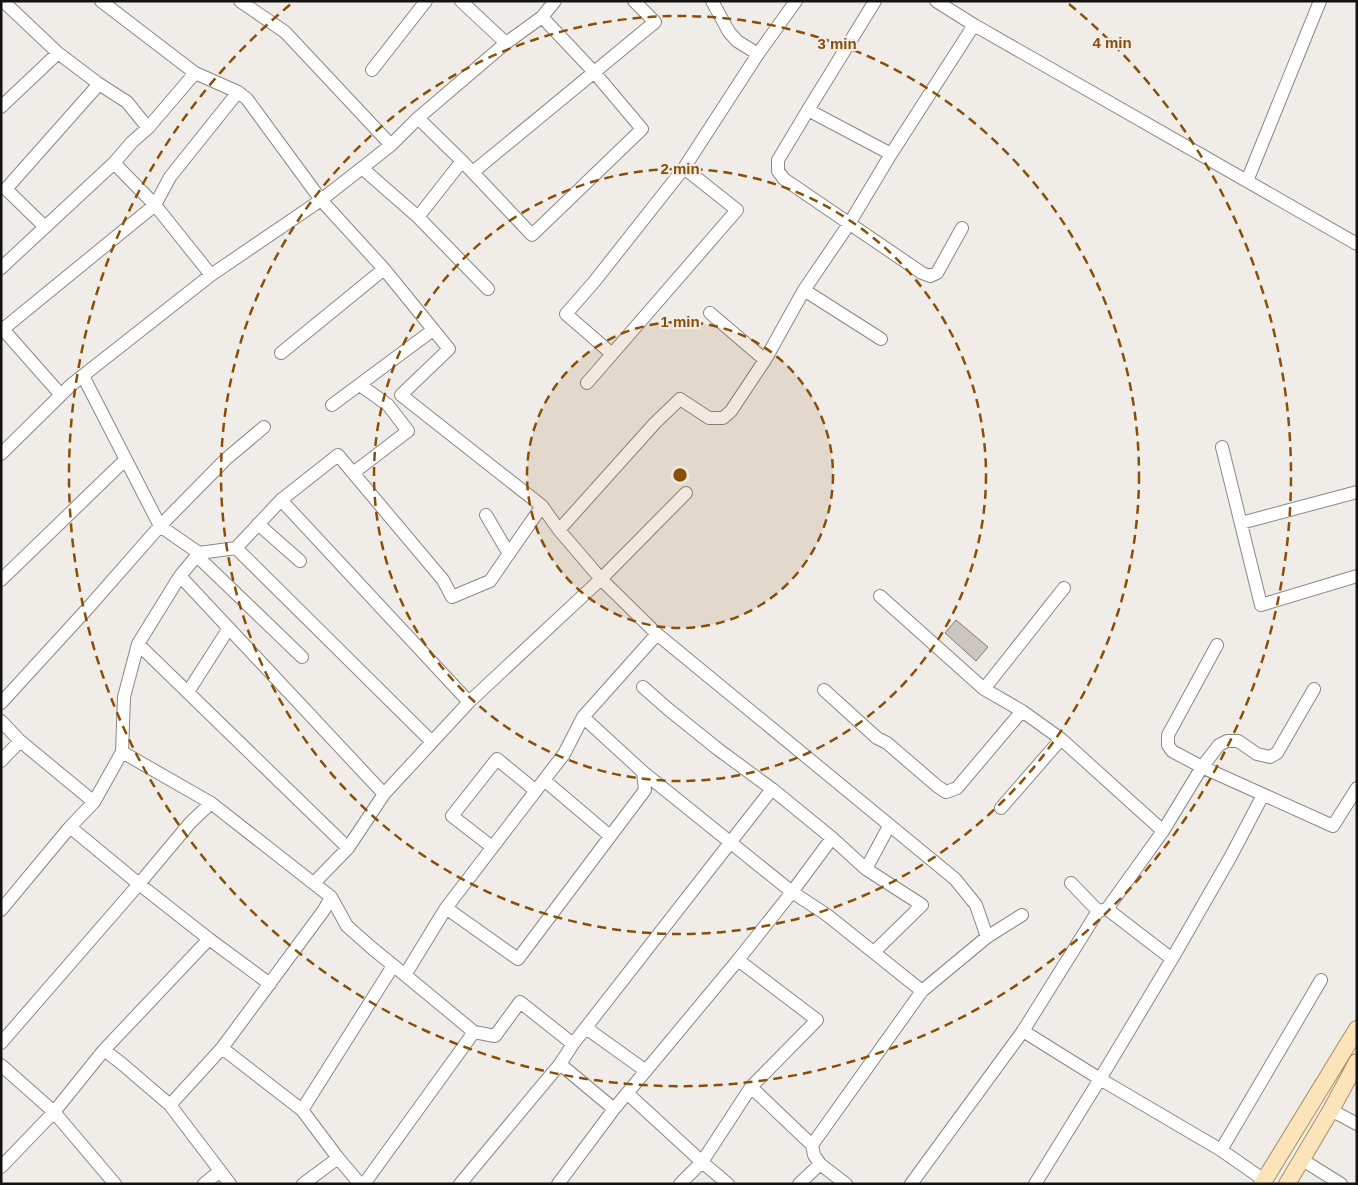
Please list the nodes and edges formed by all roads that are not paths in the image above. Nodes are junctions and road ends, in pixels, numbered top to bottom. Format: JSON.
{"nodes":[{"id":1,"x":3,"y":1,"type":"edge"},
{"id":2,"x":240,"y":1,"type":"edge"},
{"id":3,"x":426,"y":1,"type":"edge"},
{"id":4,"x":461,"y":1,"type":"edge"},
{"id":5,"x":555,"y":1,"type":"edge"},
{"id":6,"x":634,"y":1,"type":"edge"},
{"id":7,"x":712,"y":1,"type":"edge"},
{"id":8,"x":796,"y":1,"type":"edge"},
{"id":9,"x":875,"y":1,"type":"edge"},
{"id":10,"x":936,"y":1,"type":"edge"},
{"id":11,"x":1320,"y":1,"type":"edge"},
{"id":12,"x":107,"y":3,"type":"edge"},
{"id":13,"x":542,"y":17,"type":"junction"},
{"id":14,"x":974,"y":24,"type":"junction"},
{"id":15,"x":506,"y":43,"type":"junction"},
{"id":16,"x":58,"y":53,"type":"junction"},
{"id":17,"x":758,"y":54,"type":"junction"},
{"id":18,"x":372,"y":70,"type":"dead end"},
{"id":19,"x":594,"y":72,"type":"junction"},
{"id":20,"x":195,"y":74,"type":"junction"},
{"id":21,"x":99,"y":84,"type":"junction"},
{"id":22,"x":238,"y":92,"type":"junction"},
{"id":23,"x":1,"y":107,"type":"edge"},
{"id":24,"x":808,"y":110,"type":"junction"},
{"id":25,"x":418,"y":118,"type":"junction"},
{"id":26,"x":148,"y":128,"type":"junction"},
{"id":27,"x":391,"y":145,"type":"junction"},
{"id":28,"x":891,"y":154,"type":"junction"},
{"id":29,"x":462,"y":161,"type":"junction"},
{"id":30,"x":114,"y":163,"type":"junction"},
{"id":31,"x":362,"y":168,"type":"junction"},
{"id":32,"x":684,"y":168,"type":"junction"},
{"id":33,"x":473,"y":172,"type":"junction"},
{"id":34,"x":1247,"y":181,"type":"junction"},
{"id":35,"x":4,"y":184,"type":"edge"},
{"id":36,"x":321,"y":200,"type":"junction"},
{"id":37,"x":155,"y":205,"type":"junction"},
{"id":38,"x":418,"y":218,"type":"junction"},
{"id":39,"x":849,"y":224,"type":"junction"},
{"id":40,"x":45,"y":227,"type":"junction"},
{"id":41,"x":962,"y":228,"type":"dead end"},
{"id":42,"x":1357,"y":244,"type":"edge"},
{"id":43,"x":1,"y":268,"type":"edge"},
{"id":44,"x":384,"y":269,"type":"junction"},
{"id":45,"x":211,"y":275,"type":"junction"},
{"id":46,"x":488,"y":289,"type":"dead end"},
{"id":47,"x":804,"y":290,"type":"junction"},
{"id":48,"x":710,"y":313,"type":"dead end"},
{"id":49,"x":2,"y":328,"type":"edge"},
{"id":50,"x":434,"y":330,"type":"junction"},
{"id":51,"x":881,"y":339,"type":"dead end"},
{"id":52,"x":281,"y":353,"type":"dead end"},
{"id":53,"x":612,"y":354,"type":"junction"},
{"id":54,"x":765,"y":360,"type":"junction"},
{"id":55,"x":83,"y":376,"type":"junction"},
{"id":56,"x":587,"y":383,"type":"dead end"},
{"id":57,"x":360,"y":385,"type":"junction"},
{"id":58,"x":61,"y":395,"type":"junction"},
{"id":59,"x":332,"y":405,"type":"dead end"},
{"id":60,"x":264,"y":427,"type":"dead end"},
{"id":61,"x":1222,"y":448,"type":"dead end"},
{"id":62,"x":1,"y":454,"type":"edge"},
{"id":63,"x":125,"y":460,"type":"junction"},
{"id":64,"x":353,"y":473,"type":"junction"},
{"id":65,"x":1357,"y":492,"type":"edge"},
{"id":66,"x":686,"y":493,"type":"dead end"},
{"id":67,"x":281,"y":500,"type":"junction"},
{"id":68,"x":542,"y":506,"type":"junction"},
{"id":69,"x":486,"y":515,"type":"dead end"},
{"id":70,"x":1241,"y":523,"type":"junction"},
{"id":71,"x":258,"y":524,"type":"junction"},
{"id":72,"x":160,"y":526,"type":"junction"},
{"id":73,"x":558,"y":530,"type":"junction"},
{"id":74,"x":236,"y":548,"type":"junction"},
{"id":75,"x":509,"y":554,"type":"junction"},
{"id":76,"x":198,"y":555,"type":"junction"},
{"id":77,"x":300,"y":562,"type":"dead end"},
{"id":78,"x":180,"y":576,"type":"junction"},
{"id":79,"x":1357,"y":576,"type":"edge"},
{"id":80,"x":601,"y":579,"type":"junction"},
{"id":81,"x":1,"y":580,"type":"edge"},
{"id":82,"x":1064,"y":588,"type":"dead end"},
{"id":83,"x":880,"y":596,"type":"dead end"},
{"id":84,"x":229,"y":628,"type":"junction"},
{"id":85,"x":657,"y":634,"type":"junction"},
{"id":86,"x":138,"y":644,"type":"junction"},
{"id":87,"x":1217,"y":645,"type":"dead end"},
{"id":88,"x":302,"y":657,"type":"dead end"},
{"id":89,"x":643,"y":687,"type":"dead end"},
{"id":90,"x":984,"y":689,"type":"junction"},
{"id":91,"x":1314,"y":689,"type":"dead end"},
{"id":92,"x":824,"y":690,"type":"dead end"},
{"id":93,"x":188,"y":692,"type":"junction"},
{"id":94,"x":469,"y":702,"type":"junction"},
{"id":95,"x":1,"y":703,"type":"edge"},
{"id":96,"x":1022,"y":711,"type":"junction"},
{"id":97,"x":583,"y":717,"type":"junction"},
{"id":98,"x":1,"y":721,"type":"edge"},
{"id":99,"x":1061,"y":739,"type":"junction"},
{"id":100,"x":20,"y":742,"type":"junction"},
{"id":101,"x":432,"y":742,"type":"junction"},
{"id":102,"x":122,"y":752,"type":"junction"},
{"id":103,"x":1,"y":761,"type":"edge"},
{"id":104,"x":1202,"y":767,"type":"junction"},
{"id":105,"x":643,"y":772,"type":"junction"},
{"id":106,"x":544,"y":780,"type":"junction"},
{"id":107,"x":1357,"y":788,"type":"edge"},
{"id":108,"x":772,"y":789,"type":"junction"},
{"id":109,"x":536,"y":790,"type":"junction"},
{"id":110,"x":384,"y":794,"type":"junction"},
{"id":111,"x":1263,"y":795,"type":"junction"},
{"id":112,"x":94,"y":802,"type":"junction"},
{"id":113,"x":211,"y":803,"type":"junction"},
{"id":114,"x":1001,"y":808,"type":"dead end"},
{"id":115,"x":70,"y":826,"type":"junction"},
{"id":116,"x":889,"y":826,"type":"junction"},
{"id":117,"x":1164,"y":831,"type":"junction"},
{"id":118,"x":610,"y":836,"type":"junction"},
{"id":119,"x":832,"y":838,"type":"junction"},
{"id":120,"x":731,"y":843,"type":"junction"},
{"id":121,"x":492,"y":847,"type":"junction"},
{"id":122,"x":348,"y":848,"type":"junction"},
{"id":123,"x":866,"y":869,"type":"junction"},
{"id":124,"x":314,"y":883,"type":"junction"},
{"id":125,"x":140,"y":884,"type":"junction"},
{"id":126,"x":1071,"y":884,"type":"dead end"},
{"id":127,"x":792,"y":892,"type":"junction"},
{"id":128,"x":330,"y":897,"type":"junction"},
{"id":129,"x":446,"y":908,"type":"junction"},
{"id":130,"x":1,"y":910,"type":"edge"},
{"id":131,"x":1103,"y":910,"type":"junction"},
{"id":132,"x":1022,"y":915,"type":"dead end"},
{"id":133,"x":987,"y":937,"type":"junction"},
{"id":134,"x":208,"y":939,"type":"junction"},
{"id":135,"x":874,"y":952,"type":"junction"},
{"id":136,"x":1172,"y":959,"type":"junction"},
{"id":137,"x":738,"y":960,"type":"junction"},
{"id":138,"x":393,"y":966,"type":"junction"},
{"id":139,"x":405,"y":974,"type":"junction"},
{"id":140,"x":1321,"y":980,"type":"dead end"},
{"id":141,"x":270,"y":984,"type":"junction"},
{"id":142,"x":922,"y":991,"type":"junction"},
{"id":143,"x":586,"y":1028,"type":"junction"},
{"id":144,"x":1357,"y":1029,"type":"edge"},
{"id":145,"x":1023,"y":1031,"type":"junction"},
{"id":146,"x":474,"y":1032,"type":"junction"},
{"id":147,"x":1,"y":1043,"type":"edge"},
{"id":148,"x":573,"y":1044,"type":"junction"},
{"id":149,"x":222,"y":1048,"type":"junction"},
{"id":150,"x":104,"y":1050,"type":"junction"},
{"id":151,"x":1357,"y":1062,"type":"edge"},
{"id":152,"x":560,"y":1064,"type":"junction"},
{"id":153,"x":1,"y":1065,"type":"edge"},
{"id":154,"x":646,"y":1071,"type":"junction"},
{"id":155,"x":1100,"y":1080,"type":"junction"},
{"id":156,"x":752,"y":1087,"type":"junction"},
{"id":157,"x":627,"y":1093,"type":"junction"},
{"id":158,"x":170,"y":1105,"type":"junction"},
{"id":159,"x":614,"y":1109,"type":"junction"},
{"id":160,"x":302,"y":1110,"type":"junction"},
{"id":161,"x":1331,"y":1110,"type":"junction"},
{"id":162,"x":54,"y":1112,"type":"junction"},
{"id":163,"x":1357,"y":1124,"type":"edge"},
{"id":164,"x":812,"y":1145,"type":"junction"},
{"id":165,"x":1221,"y":1150,"type":"junction"},
{"id":166,"x":338,"y":1158,"type":"junction"},
{"id":167,"x":1301,"y":1159,"type":"junction"},
{"id":168,"x":702,"y":1162,"type":"junction"},
{"id":169,"x":820,"y":1164,"type":"junction"},
{"id":170,"x":1,"y":1167,"type":"edge"},
{"id":171,"x":220,"y":1171,"type":"junction"},
{"id":172,"x":1263,"y":1182,"type":"edge"},
{"id":173,"x":116,"y":1184,"type":"edge"},
{"id":174,"x":204,"y":1184,"type":"edge"},
{"id":175,"x":230,"y":1184,"type":"edge"},
{"id":176,"x":303,"y":1184,"type":"edge"},
{"id":177,"x":360,"y":1184,"type":"edge"},
{"id":178,"x":364,"y":1184,"type":"edge"},
{"id":179,"x":460,"y":1184,"type":"edge"},
{"id":180,"x":558,"y":1184,"type":"edge"},
{"id":181,"x":680,"y":1184,"type":"edge"},
{"id":182,"x":728,"y":1184,"type":"edge"},
{"id":183,"x":799,"y":1184,"type":"edge"},
{"id":184,"x":846,"y":1184,"type":"edge"},
{"id":185,"x":911,"y":1184,"type":"edge"},
{"id":186,"x":1035,"y":1184,"type":"edge"},
{"id":187,"x":1287,"y":1184,"type":"edge"},
{"id":188,"x":1341,"y":1184,"type":"edge"}],
"edges":[{"from":1,"to":16,"type":"street"},
{"from":2,"to":27,"type":"street"},
{"from":3,"to":18,"type":"street"},
{"from":4,"to":15,"type":"street"},
{"from":5,"to":13,"type":"street"},
{"from":6,"to":19,"type":"street"},
{"from":7,"to":17,"type":"street"},
{"from":8,"to":17,"type":"street"},
{"from":9,"to":24,"type":"street"},
{"from":10,"to":14,"type":"street"},
{"from":11,"to":34,"type":"street"},
{"from":12,"to":20,"type":"street"},
{"from":13,"to":15,"type":"street"},
{"from":13,"to":19,"type":"street"},
{"from":14,"to":28,"type":"street"},
{"from":14,"to":34,"type":"street"},
{"from":15,"to":25,"type":"street"},
{"from":16,"to":21,"type":"street"},
{"from":16,"to":23,"type":"street"},
{"from":17,"to":32,"type":"street"},
{"from":19,"to":33,"type":"street"},
{"from":19,"to":33,"type":"street"},
{"from":20,"to":22,"type":"street"},
{"from":20,"to":26,"type":"street"},
{"from":21,"to":26,"type":"street"},
{"from":21,"to":35,"type":"street"},
{"from":22,"to":36,"type":"street"},
{"from":22,"to":37,"type":"street"},
{"from":24,"to":28,"type":"street"},
{"from":24,"to":39,"type":"street"},
{"from":25,"to":27,"type":"street"},
{"from":25,"to":29,"type":"street"},
{"from":26,"to":30,"type":"street"},
{"from":27,"to":31,"type":"street"},
{"from":28,"to":39,"type":"street"},
{"from":29,"to":33,"type":"street"},
{"from":29,"to":38,"type":"street"},
{"from":30,"to":37,"type":"street"},
{"from":30,"to":40,"type":"street"},
{"from":31,"to":36,"type":"street"},
{"from":31,"to":38,"type":"street"},
{"from":32,"to":53,"type":"street"},
{"from":32,"to":53,"type":"street"},
{"from":34,"to":42,"type":"street"},
{"from":35,"to":40,"type":"street"},
{"from":36,"to":44,"type":"street"},
{"from":36,"to":45,"type":"street"},
{"from":37,"to":45,"type":"street"},
{"from":37,"to":49,"type":"street"},
{"from":38,"to":46,"type":"street"},
{"from":39,"to":41,"type":"street"},
{"from":39,"to":47,"type":"street"},
{"from":40,"to":43,"type":"street"},
{"from":44,"to":50,"type":"street"},
{"from":44,"to":52,"type":"street"},
{"from":45,"to":55,"type":"street"},
{"from":47,"to":51,"type":"street"},
{"from":47,"to":54,"type":"street"},
{"from":48,"to":54,"type":"street"},
{"from":49,"to":58,"type":"street"},
{"from":50,"to":57,"type":"street"},
{"from":50,"to":68,"type":"street"},
{"from":53,"to":56,"type":"street"},
{"from":54,"to":73,"type":"street"},
{"from":55,"to":58,"type":"street"},
{"from":55,"to":63,"type":"street"},
{"from":57,"to":59,"type":"street"},
{"from":57,"to":64,"type":"street"},
{"from":58,"to":62,"type":"street"},
{"from":60,"to":72,"type":"street"},
{"from":61,"to":70,"type":"street"},
{"from":63,"to":72,"type":"street"},
{"from":63,"to":81,"type":"street"},
{"from":64,"to":67,"type":"street"},
{"from":64,"to":75,"type":"street"},
{"from":65,"to":70,"type":"street"},
{"from":66,"to":80,"type":"street"},
{"from":67,"to":71,"type":"street"},
{"from":67,"to":94,"type":"street"},
{"from":68,"to":73,"type":"street"},
{"from":68,"to":75,"type":"street"},
{"from":69,"to":75,"type":"street"},
{"from":70,"to":79,"type":"street"},
{"from":71,"to":74,"type":"street"},
{"from":71,"to":77,"type":"street"},
{"from":72,"to":76,"type":"street"},
{"from":72,"to":95,"type":"street"},
{"from":73,"to":80,"type":"street"},
{"from":74,"to":76,"type":"street"},
{"from":74,"to":101,"type":"street"},
{"from":76,"to":78,"type":"street"},
{"from":76,"to":88,"type":"street"},
{"from":78,"to":84,"type":"street"},
{"from":78,"to":86,"type":"street"},
{"from":80,"to":85,"type":"street"},
{"from":80,"to":94,"type":"street"},
{"from":82,"to":90,"type":"street"},
{"from":83,"to":90,"type":"street"},
{"from":84,"to":93,"type":"street"},
{"from":84,"to":110,"type":"street"},
{"from":85,"to":97,"type":"street"},
{"from":85,"to":116,"type":"street"},
{"from":86,"to":93,"type":"street"},
{"from":86,"to":102,"type":"street"},
{"from":87,"to":104,"type":"street"},
{"from":89,"to":108,"type":"street"},
{"from":90,"to":96,"type":"street"},
{"from":91,"to":104,"type":"street"},
{"from":92,"to":96,"type":"street"},
{"from":93,"to":122,"type":"street"},
{"from":94,"to":101,"type":"street"},
{"from":96,"to":99,"type":"street"},
{"from":97,"to":105,"type":"street"},
{"from":97,"to":106,"type":"street"},
{"from":98,"to":100,"type":"street"},
{"from":99,"to":114,"type":"street"},
{"from":99,"to":117,"type":"street"},
{"from":100,"to":103,"type":"street"},
{"from":100,"to":112,"type":"street"},
{"from":101,"to":110,"type":"street"},
{"from":102,"to":112,"type":"street"},
{"from":102,"to":113,"type":"street"},
{"from":104,"to":111,"type":"street"},
{"from":104,"to":117,"type":"street"},
{"from":105,"to":118,"type":"street"},
{"from":105,"to":120,"type":"street"},
{"from":106,"to":109,"type":"street"},
{"from":106,"to":118,"type":"street"},
{"from":107,"to":111,"type":"street"},
{"from":108,"to":119,"type":"street"},
{"from":108,"to":120,"type":"street"},
{"from":109,"to":121,"type":"street"},
{"from":109,"to":121,"type":"street"},
{"from":110,"to":122,"type":"street"},
{"from":111,"to":136,"type":"street"},
{"from":112,"to":115,"type":"street"},
{"from":113,"to":124,"type":"street"},
{"from":113,"to":125,"type":"street"},
{"from":115,"to":125,"type":"street"},
{"from":115,"to":130,"type":"street"},
{"from":116,"to":123,"type":"street"},
{"from":116,"to":133,"type":"street"},
{"from":117,"to":131,"type":"street"},
{"from":118,"to":129,"type":"street"},
{"from":119,"to":123,"type":"street"},
{"from":119,"to":127,"type":"street"},
{"from":120,"to":127,"type":"street"},
{"from":120,"to":143,"type":"street"},
{"from":121,"to":129,"type":"street"},
{"from":122,"to":124,"type":"street"},
{"from":123,"to":135,"type":"street"},
{"from":124,"to":128,"type":"street"},
{"from":125,"to":134,"type":"street"},
{"from":125,"to":147,"type":"street"},
{"from":126,"to":131,"type":"street"},
{"from":127,"to":135,"type":"street"},
{"from":127,"to":137,"type":"street"},
{"from":128,"to":138,"type":"street"},
{"from":128,"to":141,"type":"street"},
{"from":129,"to":139,"type":"street"},
{"from":131,"to":136,"type":"street"},
{"from":131,"to":145,"type":"street"},
{"from":132,"to":133,"type":"street"},
{"from":133,"to":142,"type":"street"},
{"from":134,"to":141,"type":"street"},
{"from":134,"to":150,"type":"street"},
{"from":135,"to":142,"type":"street"},
{"from":136,"to":155,"type":"street"},
{"from":137,"to":154,"type":"street"},
{"from":137,"to":156,"type":"street"},
{"from":138,"to":139,"type":"street"},
{"from":138,"to":160,"type":"street"},
{"from":139,"to":146,"type":"street"},
{"from":140,"to":165,"type":"street"},
{"from":141,"to":149,"type":"street"},
{"from":142,"to":164,"type":"street"},
{"from":143,"to":148,"type":"street"},
{"from":143,"to":154,"type":"street"},
{"from":144,"to":172,"type":"main road"},
{"from":145,"to":155,"type":"street"},
{"from":145,"to":185,"type":"street"},
{"from":146,"to":148,"type":"street"},
{"from":146,"to":178,"type":"street"},
{"from":148,"to":152,"type":"street"},
{"from":149,"to":158,"type":"street"},
{"from":149,"to":160,"type":"street"},
{"from":150,"to":158,"type":"street"},
{"from":150,"to":162,"type":"street"},
{"from":151,"to":161,"type":"main road"},
{"from":152,"to":159,"type":"street"},
{"from":152,"to":179,"type":"street"},
{"from":153,"to":162,"type":"street"},
{"from":154,"to":157,"type":"street"},
{"from":155,"to":165,"type":"street"},
{"from":155,"to":186,"type":"street"},
{"from":156,"to":164,"type":"street"},
{"from":156,"to":168,"type":"street"},
{"from":157,"to":159,"type":"street"},
{"from":157,"to":168,"type":"street"},
{"from":158,"to":171,"type":"street"},
{"from":159,"to":180,"type":"street"},
{"from":160,"to":166,"type":"street"},
{"from":161,"to":163,"type":"street"},
{"from":161,"to":167,"type":"main road"},
{"from":162,"to":170,"type":"street"},
{"from":162,"to":173,"type":"street"},
{"from":164,"to":169,"type":"street"},
{"from":165,"to":172,"type":"street"},
{"from":166,"to":176,"type":"street"},
{"from":166,"to":177,"type":"street"},
{"from":167,"to":187,"type":"main road"},
{"from":167,"to":188,"type":"street"},
{"from":168,"to":181,"type":"street"},
{"from":168,"to":182,"type":"street"},
{"from":169,"to":183,"type":"street"},
{"from":169,"to":184,"type":"street"},
{"from":171,"to":174,"type":"street"},
{"from":171,"to":175,"type":"street"}]}
